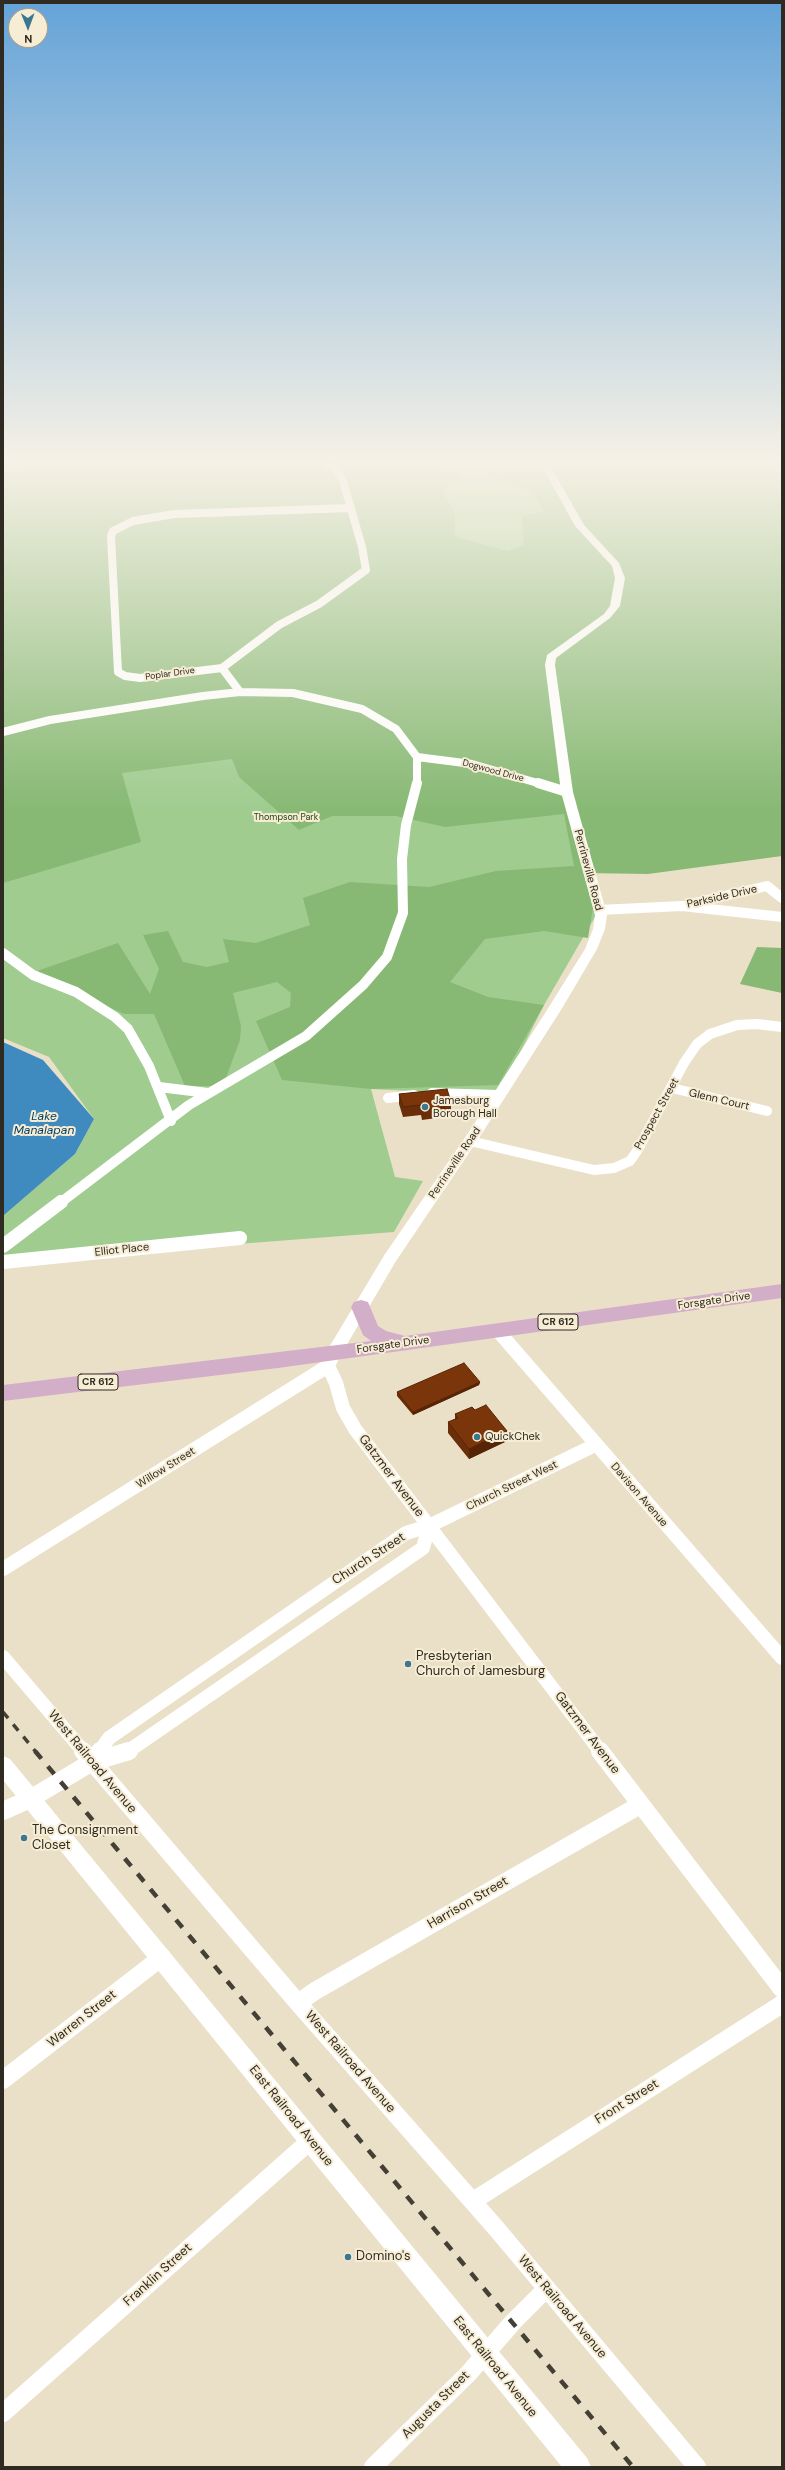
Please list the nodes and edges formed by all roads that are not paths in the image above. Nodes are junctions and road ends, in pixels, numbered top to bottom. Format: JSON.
{"nodes":[{"id":1,"x":114,"y":579,"type":"edge"},
{"id":2,"x":352,"y":579,"type":"edge"},
{"id":3,"x":620,"y":579,"type":"edge"},
{"id":4,"x":222,"y":668,"type":"junction"},
{"id":5,"x":240,"y":692,"type":"junction"},
{"id":6,"x":3,"y":732,"type":"edge"},
{"id":7,"x":417,"y":757,"type":"junction"},
{"id":8,"x":567,"y":792,"type":"junction"},
{"id":9,"x":782,"y":898,"type":"edge"},
{"id":10,"x":682,"y":906,"type":"junction"},
{"id":11,"x":599,"y":910,"type":"junction"},
{"id":12,"x":782,"y":917,"type":"edge"},
{"id":13,"x":3,"y":953,"type":"edge"},
{"id":14,"x":782,"y":1027,"type":"edge"},
{"id":15,"x":159,"y":1087,"type":"junction"},
{"id":16,"x":672,"y":1088,"type":"junction"},
{"id":17,"x":208,"y":1093,"type":"junction"},
{"id":18,"x":499,"y":1095,"type":"junction"},
{"id":19,"x":388,"y":1098,"type":"dead end"},
{"id":20,"x":767,"y":1111,"type":"dead end"},
{"id":21,"x":171,"y":1121,"type":"junction"},
{"id":22,"x":470,"y":1141,"type":"junction"},
{"id":23,"x":240,"y":1238,"type":"dead end"},
{"id":24,"x":3,"y":1246,"type":"edge"},
{"id":25,"x":3,"y":1262,"type":"edge"},
{"id":26,"x":782,"y":1291,"type":"edge"},
{"id":27,"x":361,"y":1307,"type":"junction"},
{"id":28,"x":498,"y":1331,"type":"junction"},
{"id":29,"x":405,"y":1344,"type":"junction"},
{"id":30,"x":330,"y":1360,"type":"junction"},
{"id":31,"x":3,"y":1393,"type":"edge"},
{"id":32,"x":595,"y":1446,"type":"junction"},
{"id":33,"x":429,"y":1526,"type":"junction"},
{"id":34,"x":3,"y":1569,"type":"edge"},
{"id":35,"x":3,"y":1657,"type":"edge"},
{"id":36,"x":782,"y":1658,"type":"edge"},
{"id":37,"x":92,"y":1762,"type":"junction"},
{"id":38,"x":3,"y":1765,"type":"edge"},
{"id":39,"x":30,"y":1799,"type":"junction"},
{"id":40,"x":640,"y":1805,"type":"junction"},
{"id":41,"x":3,"y":1811,"type":"edge"},
{"id":42,"x":162,"y":1957,"type":"junction"},
{"id":43,"x":782,"y":1989,"type":"edge"},
{"id":44,"x":298,"y":2003,"type":"junction"},
{"id":45,"x":782,"y":2004,"type":"edge"},
{"id":46,"x":3,"y":2080,"type":"edge"},
{"id":47,"x":311,"y":2140,"type":"junction"},
{"id":48,"x":473,"y":2202,"type":"junction"},
{"id":49,"x":546,"y":2289,"type":"junction"},
{"id":50,"x":485,"y":2355,"type":"junction"},
{"id":51,"x":4,"y":2412,"type":"edge"},
{"id":52,"x":373,"y":2467,"type":"edge"},
{"id":53,"x":578,"y":2467,"type":"edge"},
{"id":54,"x":697,"y":2467,"type":"edge"}],
"edges":[{"from":1,"to":4,"type":"street","name":"Poplar Drive"},
{"from":2,"to":4,"type":"street"},
{"from":3,"to":8,"type":"street","name":"Perrineville Road"},
{"from":4,"to":5,"type":"street"},
{"from":5,"to":6,"type":"street"},
{"from":5,"to":7,"type":"street"},
{"from":7,"to":8,"type":"street","name":"Dogwood Drive"},
{"from":7,"to":17,"type":"street"},
{"from":8,"to":11,"type":"street","name":"Perrineville Road"},
{"from":9,"to":10,"type":"street","name":"Parkside Drive"},
{"from":10,"to":11,"type":"street","name":"Parkside Drive"},
{"from":10,"to":12,"type":"street","name":"Parkside Drive"},
{"from":11,"to":18,"type":"street","name":"Perrineville Road"},
{"from":13,"to":15,"type":"street"},
{"from":14,"to":16,"type":"street","name":"Prospect Street"},
{"from":15,"to":17,"type":"street"},
{"from":15,"to":21,"type":"street"},
{"from":16,"to":20,"type":"street","name":"Glenn Court"},
{"from":16,"to":22,"type":"street","name":"Prospect Street"},
{"from":17,"to":21,"type":"street"},
{"from":18,"to":19,"type":"street"},
{"from":18,"to":22,"type":"street","name":"Perrineville Road"},
{"from":21,"to":24,"type":"street"},
{"from":22,"to":27,"type":"street","name":"Perrineville Road"},
{"from":23,"to":25,"type":"street","name":"Elliot Place"},
{"from":26,"to":28,"type":"main road","name":"Forsgate Drive","number":"CR 612"},
{"from":27,"to":29,"type":"main road"},
{"from":27,"to":30,"type":"street","name":"Perrineville Road"},
{"from":28,"to":29,"type":"main road","name":"Forsgate Drive","number":"CR 612"},
{"from":28,"to":32,"type":"street","name":"Davison Avenue"},
{"from":29,"to":30,"type":"main road","name":"Forsgate Drive","number":"CR 612"},
{"from":30,"to":31,"type":"main road","name":"Forsgate Drive","number":"CR 612"},
{"from":30,"to":33,"type":"street","name":"Gatzmer Avenue"},
{"from":30,"to":34,"type":"street","name":"Willow Street"},
{"from":32,"to":33,"type":"street","name":"Church Street West"},
{"from":32,"to":36,"type":"street","name":"Davison Avenue"},
{"from":33,"to":37,"type":"street","name":"Church Street"},
{"from":33,"to":37,"type":"street","name":"Church Street"},
{"from":33,"to":40,"type":"street","name":"Gatzmer Avenue"},
{"from":35,"to":37,"type":"street","name":"West Railroad Avenue"},
{"from":37,"to":39,"type":"street","name":"Church Street"},
{"from":37,"to":44,"type":"street","name":"West Railroad Avenue"},
{"from":38,"to":39,"type":"street","name":"East Railroad Avenue"},
{"from":39,"to":41,"type":"street","name":"Church Street"},
{"from":39,"to":42,"type":"street","name":"East Railroad Avenue"},
{"from":40,"to":43,"type":"street","name":"Gatzmer Avenue"},
{"from":40,"to":44,"type":"street","name":"Harrison Street"},
{"from":42,"to":46,"type":"street","name":"Warren Street"},
{"from":42,"to":47,"type":"street","name":"East Railroad Avenue"},
{"from":44,"to":48,"type":"street","name":"West Railroad Avenue"},
{"from":45,"to":48,"type":"street","name":"Front Street"},
{"from":47,"to":50,"type":"street","name":"East Railroad Avenue"},
{"from":47,"to":51,"type":"street","name":"Franklin Street"},
{"from":48,"to":49,"type":"street","name":"West Railroad Avenue"},
{"from":49,"to":50,"type":"street","name":"Augusta Street"},
{"from":49,"to":54,"type":"street","name":"West Railroad Avenue"},
{"from":50,"to":52,"type":"street","name":"Augusta Street"},
{"from":50,"to":53,"type":"street","name":"East Railroad Avenue"}]}
